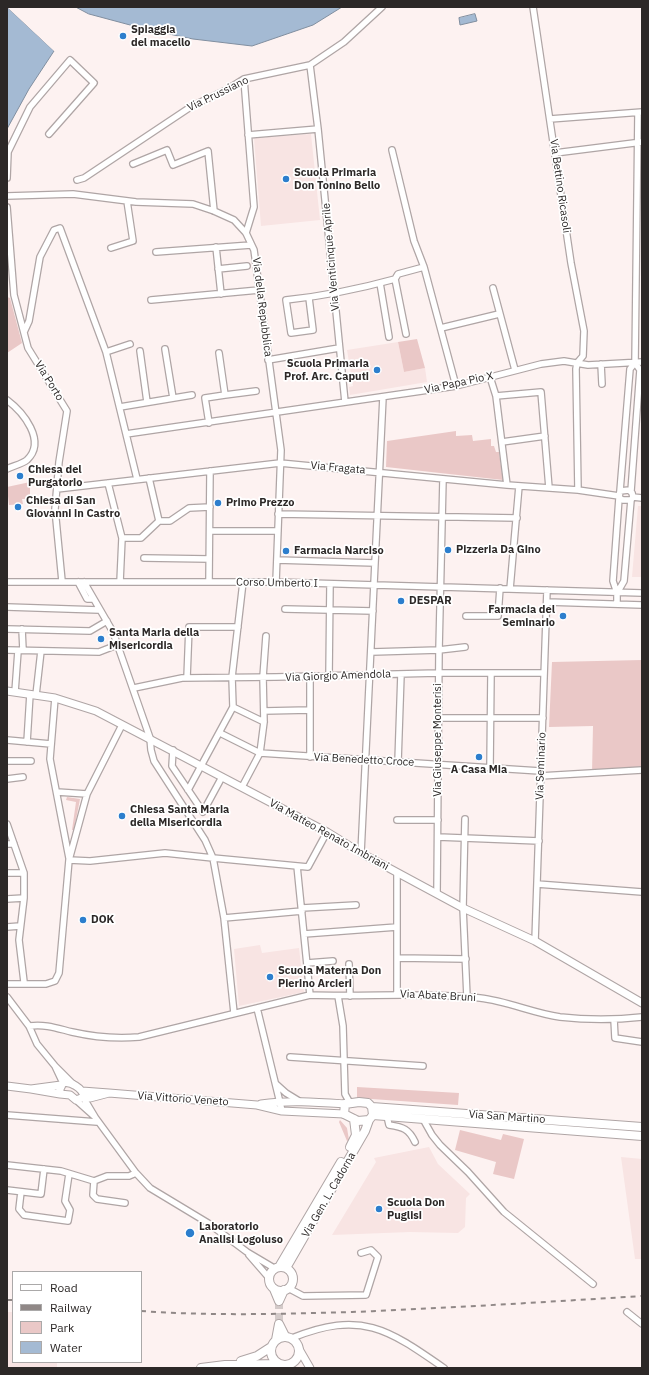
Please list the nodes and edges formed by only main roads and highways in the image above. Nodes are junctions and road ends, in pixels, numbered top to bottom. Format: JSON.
{"nodes":[{"id":1,"x":372,"y":1107,"type":"junction"},
{"id":2,"x":371,"y":1118,"type":"junction"},
{"id":3,"x":354,"y":1119,"type":"junction"},
{"id":4,"x":642,"y":1127,"type":"edge"},
{"id":5,"x":642,"y":1136,"type":"edge"},
{"id":6,"x":280,"y":1268,"type":"junction"},
{"id":7,"x":288,"y":1337,"type":"junction"},
{"id":8,"x":276,"y":1340,"type":"junction"},
{"id":9,"x":271,"y":1347,"type":"junction"},
{"id":10,"x":225,"y":1365,"type":"junction"},
{"id":11,"x":284,"y":1366,"type":"edge"},
{"id":12,"x":201,"y":1368,"type":"edge"}],
"edges":[{"from":1,"to":2,"type":"main road"},
{"from":1,"to":3,"type":"main road","name":"Via San Martino"},
{"from":1,"to":4,"type":"main road","name":"Via San Martino"},
{"from":2,"to":3,"type":"main road","name":"Via San Martino"},
{"from":2,"to":5,"type":"main road","name":"Via San Martino"},
{"from":2,"to":6,"type":"main road","name":"Via Gen. L. Cadorna"},
{"from":3,"to":6,"type":"main road","name":"Via Gen. L. Cadorna"},
{"from":6,"to":6,"type":"main road"},
{"from":7,"to":8,"type":"main road"},
{"from":7,"to":8,"type":"main road"},
{"from":7,"to":11,"type":"main road"},
{"from":8,"to":9,"type":"main road"},
{"from":9,"to":10,"type":"main road"},
{"from":9,"to":11,"type":"main road"},
{"from":10,"to":11,"type":"main road"},
{"from":10,"to":12,"type":"main road"}]}
